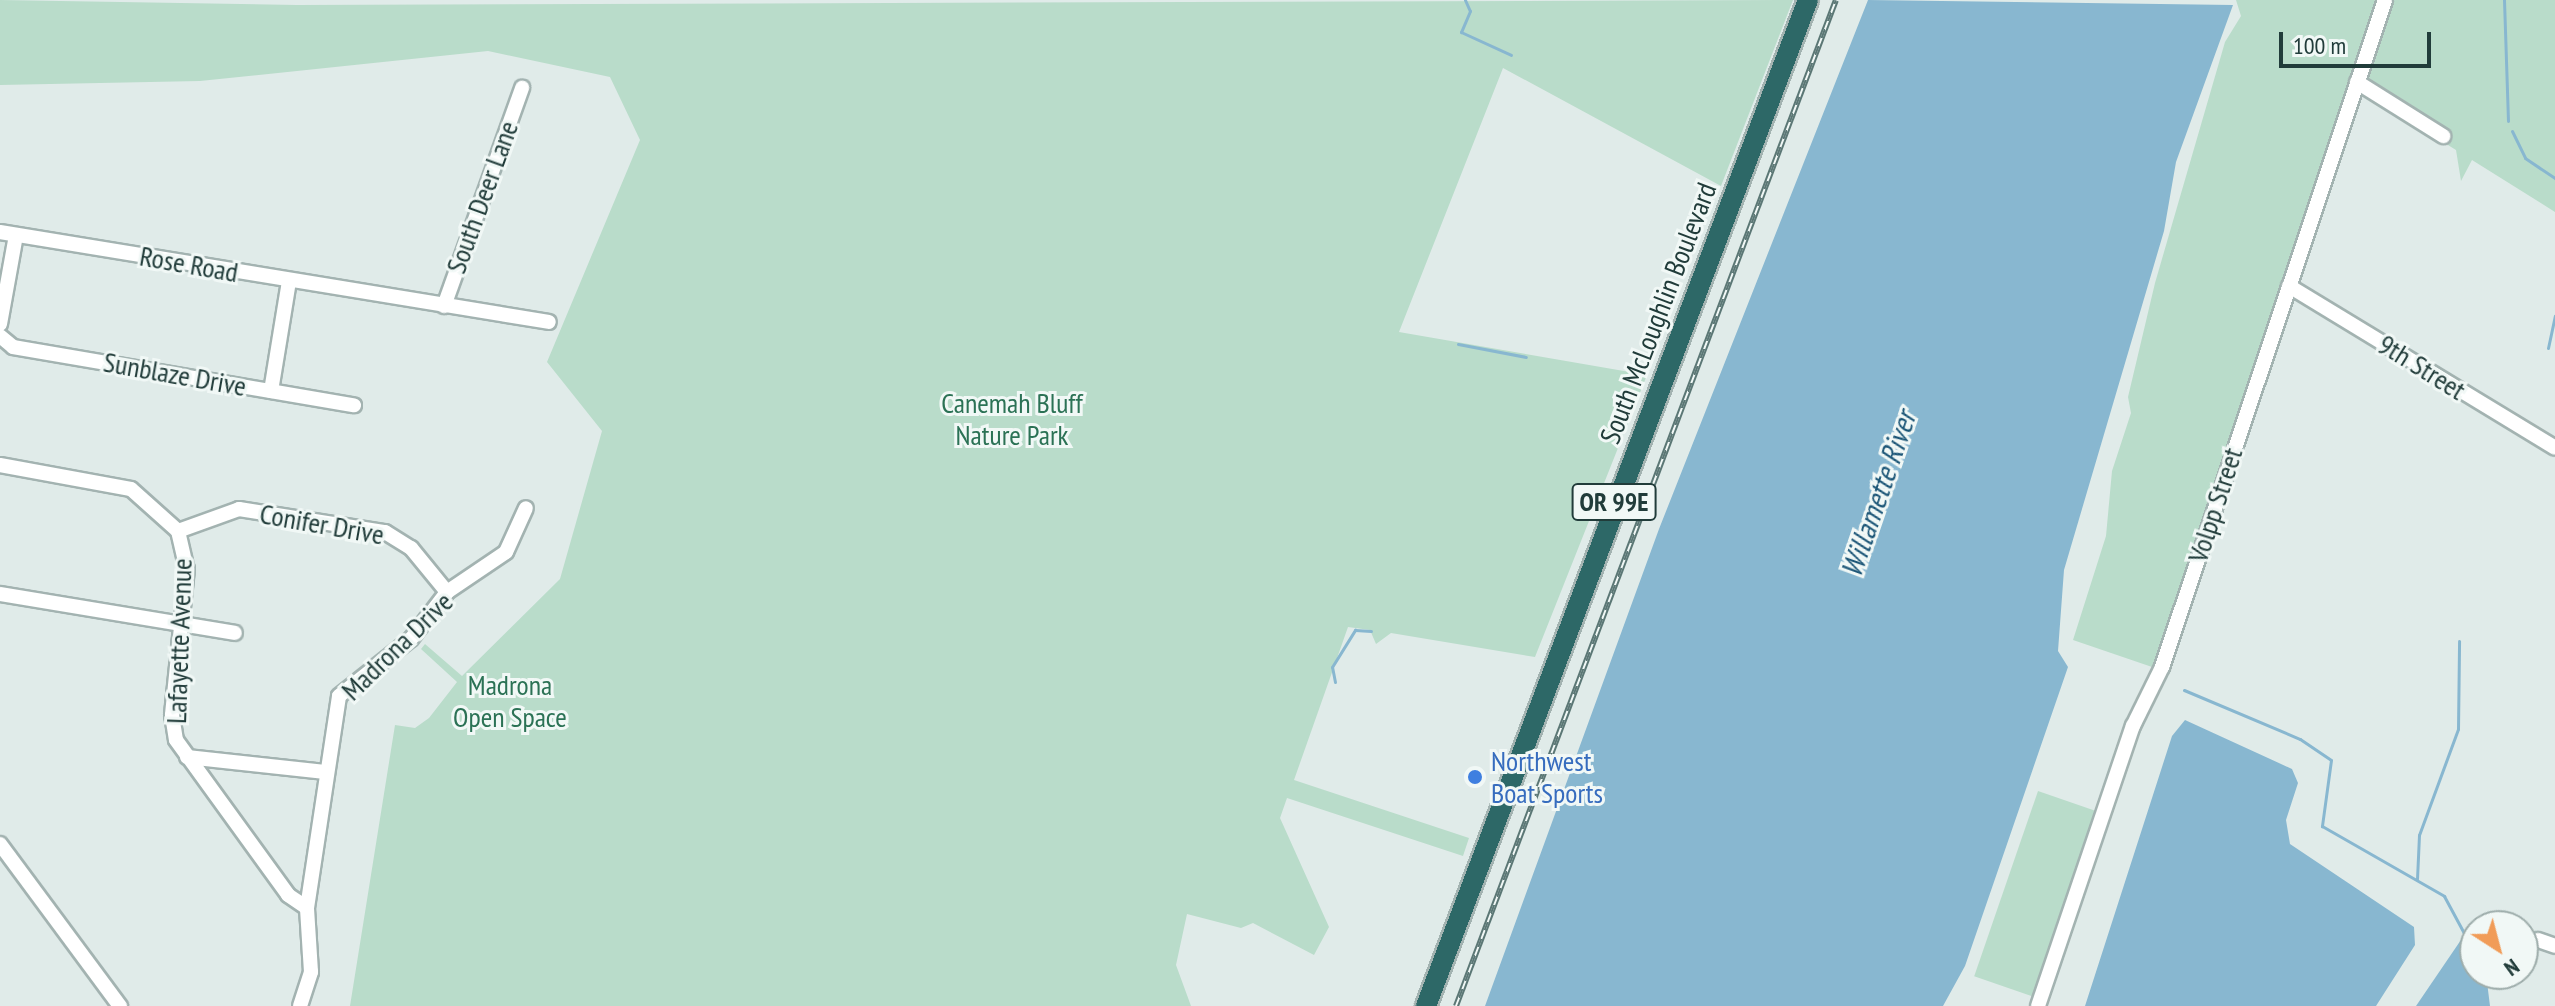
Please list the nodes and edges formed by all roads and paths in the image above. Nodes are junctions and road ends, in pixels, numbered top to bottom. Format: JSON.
{"nodes":[{"id":1,"x":1808,"y":0,"type":"edge"},
{"id":2,"x":2385,"y":0,"type":"edge"},
{"id":3,"x":2357,"y":82,"type":"junction"},
{"id":4,"x":522,"y":88,"type":"dead end"},
{"id":5,"x":2443,"y":136,"type":"dead end"},
{"id":6,"x":0,"y":232,"type":"edge"},
{"id":7,"x":16,"y":235,"type":"junction"},
{"id":8,"x":289,"y":281,"type":"junction"},
{"id":9,"x":2289,"y":286,"type":"junction"},
{"id":10,"x":444,"y":306,"type":"junction"},
{"id":11,"x":549,"y":322,"type":"dead end"},
{"id":12,"x":0,"y":324,"type":"edge"},
{"id":13,"x":0,"y":336,"type":"edge"},
{"id":14,"x":271,"y":391,"type":"junction"},
{"id":15,"x":354,"y":405,"type":"dead end"},
{"id":16,"x":2555,"y":448,"type":"edge"},
{"id":17,"x":0,"y":465,"type":"edge"},
{"id":18,"x":526,"y":508,"type":"dead end"},
{"id":19,"x":178,"y":531,"type":"junction"},
{"id":20,"x":447,"y":592,"type":"junction"},
{"id":21,"x":0,"y":594,"type":"edge"},
{"id":22,"x":182,"y":624,"type":"junction"},
{"id":23,"x":235,"y":633,"type":"dead end"},
{"id":24,"x":187,"y":757,"type":"junction"},
{"id":25,"x":325,"y":772,"type":"junction"},
{"id":26,"x":0,"y":844,"type":"edge"},
{"id":27,"x":307,"y":908,"type":"junction"},
{"id":28,"x":302,"y":1002,"type":"edge"},
{"id":29,"x":120,"y":1006,"type":"edge"},
{"id":30,"x":1426,"y":1006,"type":"edge"},
{"id":31,"x":2038,"y":1006,"type":"edge"}],
"edges":[{"from":1,"to":30,"type":"highway","name":"South McLoughlin Boulevard","number":"OR 99E"},
{"from":2,"to":3,"type":"street","name":"Volpp Street"},
{"from":3,"to":5,"type":"street"},
{"from":3,"to":9,"type":"street","name":"Volpp Street"},
{"from":4,"to":10,"type":"street","name":"South Deer Lane"},
{"from":6,"to":7,"type":"street","name":"Rose Road"},
{"from":7,"to":8,"type":"street","name":"Rose Road"},
{"from":7,"to":12,"type":"street"},
{"from":8,"to":10,"type":"street","name":"Rose Road"},
{"from":8,"to":14,"type":"street"},
{"from":9,"to":16,"type":"street","name":"9th Street"},
{"from":9,"to":31,"type":"street","name":"Volpp Street"},
{"from":10,"to":11,"type":"street","name":"Rose Road"},
{"from":13,"to":14,"type":"street","name":"Sunblaze Drive"},
{"from":14,"to":15,"type":"street","name":"Sunblaze Drive"},
{"from":17,"to":19,"type":"street","name":"Lafayette Avenue"},
{"from":18,"to":20,"type":"street","name":"Madrona Drive"},
{"from":19,"to":20,"type":"street","name":"Conifer Drive"},
{"from":19,"to":22,"type":"street","name":"Lafayette Avenue"},
{"from":20,"to":25,"type":"street","name":"Madrona Drive"},
{"from":21,"to":22,"type":"street"},
{"from":22,"to":23,"type":"street"},
{"from":22,"to":24,"type":"street","name":"Lafayette Avenue"},
{"from":24,"to":25,"type":"street"},
{"from":24,"to":27,"type":"street","name":"Lafayette Avenue"},
{"from":25,"to":27,"type":"street","name":"Madrona Drive"},
{"from":26,"to":29,"type":"street"},
{"from":27,"to":28,"type":"street"}]}
